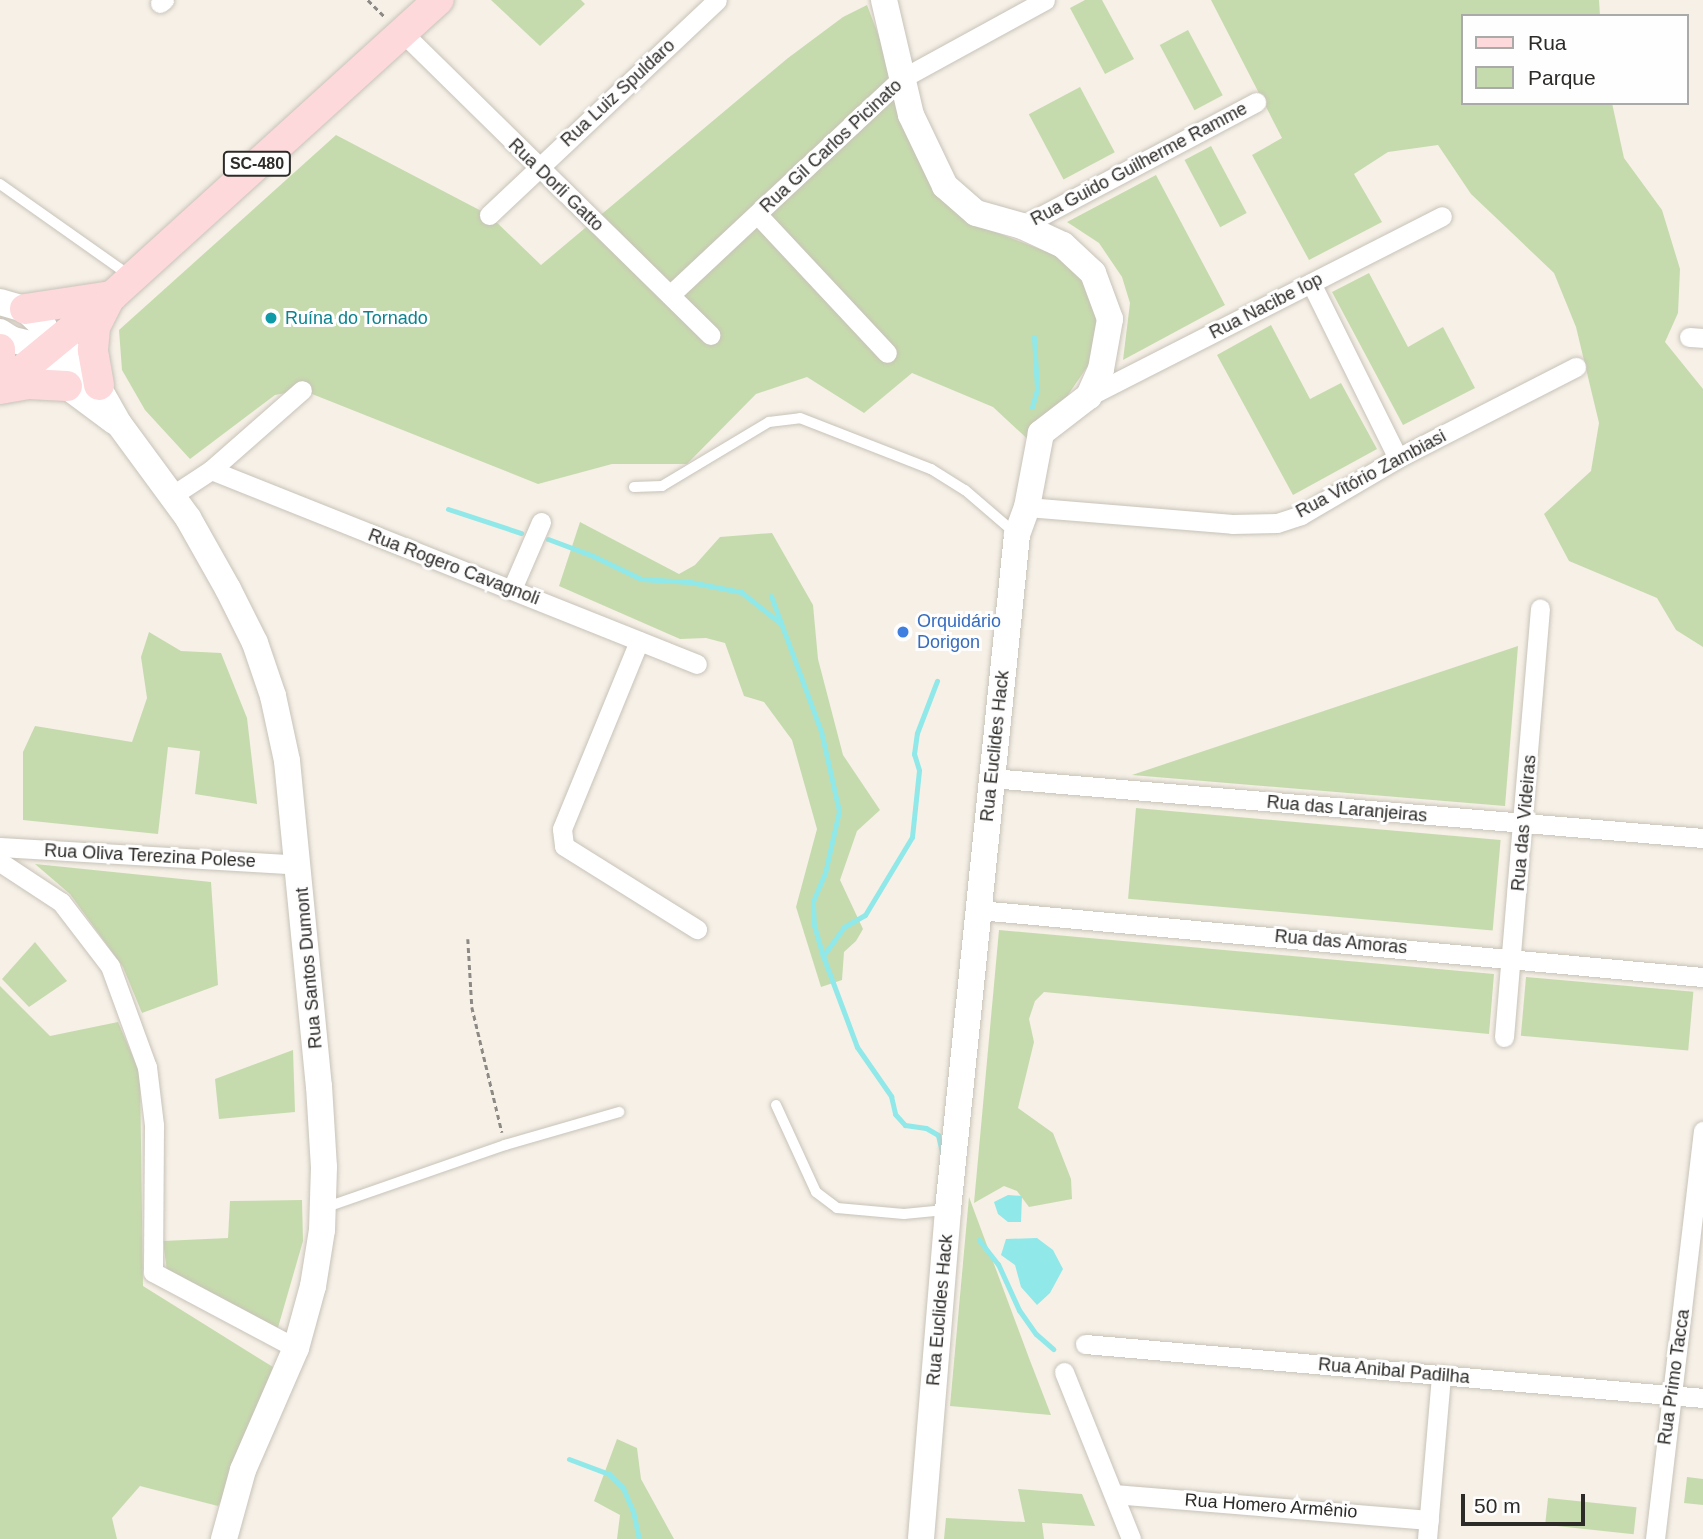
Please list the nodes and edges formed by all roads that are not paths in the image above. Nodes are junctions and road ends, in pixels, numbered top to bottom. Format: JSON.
{"nodes":[{"id":1,"x":439,"y":0,"type":"edge"},
{"id":2,"x":718,"y":0,"type":"edge"},
{"id":3,"x":884,"y":0,"type":"edge"},
{"id":4,"x":1045,"y":0,"type":"edge"},
{"id":5,"x":403,"y":33,"type":"junction"},
{"id":6,"x":901,"y":79,"type":"junction"},
{"id":7,"x":1255,"y":102,"type":"dead end"},
{"id":8,"x":538,"y":168,"type":"junction"},
{"id":9,"x":0,"y":184,"type":"edge"},
{"id":10,"x":757,"y":214,"type":"junction"},
{"id":11,"x":489,"y":215,"type":"dead end"},
{"id":12,"x":1442,"y":216,"type":"dead end"},
{"id":13,"x":1022,"y":226,"type":"junction"},
{"id":14,"x":1311,"y":283,"type":"junction"},
{"id":15,"x":122,"y":286,"type":"junction"},
{"id":16,"x":670,"y":295,"type":"junction"},
{"id":17,"x":13,"y":305,"type":"edge"},
{"id":18,"x":0,"y":332,"type":"edge"},
{"id":19,"x":710,"y":335,"type":"dead end"},
{"id":20,"x":51,"y":347,"type":"junction"},
{"id":21,"x":0,"y":349,"type":"edge"},
{"id":22,"x":887,"y":353,"type":"dead end"},
{"id":23,"x":1576,"y":367,"type":"dead end"},
{"id":24,"x":0,"y":381,"type":"edge"},
{"id":25,"x":99,"y":385,"type":"junction"},
{"id":26,"x":67,"y":386,"type":"junction"},
{"id":27,"x":0,"y":388,"type":"edge"},
{"id":28,"x":302,"y":390,"type":"dead end"},
{"id":29,"x":1089,"y":396,"type":"junction"},
{"id":30,"x":118,"y":424,"type":"junction"},
{"id":31,"x":1398,"y":458,"type":"junction"},
{"id":32,"x":211,"y":470,"type":"junction"},
{"id":33,"x":634,"y":486,"type":"dead end"},
{"id":34,"x":173,"y":495,"type":"junction"},
{"id":35,"x":1027,"y":507,"type":"junction"},
{"id":36,"x":541,"y":522,"type":"dead end"},
{"id":37,"x":1017,"y":535,"type":"junction"},
{"id":38,"x":512,"y":589,"type":"junction"},
{"id":39,"x":1540,"y":608,"type":"dead end"},
{"id":40,"x":639,"y":641,"type":"junction"},
{"id":41,"x":697,"y":664,"type":"dead end"},
{"id":42,"x":991,"y":778,"type":"junction"},
{"id":43,"x":1524,"y":824,"type":"junction"},
{"id":44,"x":1703,"y":838,"type":"edge"},
{"id":45,"x":0,"y":847,"type":"edge"},
{"id":46,"x":0,"y":862,"type":"edge"},
{"id":47,"x":299,"y":865,"type":"junction"},
{"id":48,"x":979,"y":910,"type":"junction"},
{"id":49,"x":697,"y":929,"type":"dead end"},
{"id":50,"x":1513,"y":958,"type":"junction"},
{"id":51,"x":1703,"y":977,"type":"edge"},
{"id":52,"x":1504,"y":1037,"type":"dead end"},
{"id":53,"x":776,"y":1105,"type":"dead end"},
{"id":54,"x":618,"y":1112,"type":"dead end"},
{"id":55,"x":1703,"y":1131,"type":"edge"},
{"id":56,"x":1699,"y":1203,"type":"edge"},
{"id":57,"x":323,"y":1208,"type":"junction"},
{"id":58,"x":948,"y":1210,"type":"junction"},
{"id":59,"x":1085,"y":1343,"type":"dead end"},
{"id":60,"x":296,"y":1348,"type":"junction"},
{"id":61,"x":1064,"y":1371,"type":"dead end"},
{"id":62,"x":1441,"y":1375,"type":"junction"},
{"id":63,"x":1670,"y":1395,"type":"junction"},
{"id":64,"x":1703,"y":1398,"type":"edge"},
{"id":65,"x":1114,"y":1494,"type":"junction"},
{"id":66,"x":1428,"y":1529,"type":"edge"},
{"id":67,"x":224,"y":1539,"type":"edge"},
{"id":68,"x":922,"y":1539,"type":"edge"},
{"id":69,"x":1131,"y":1539,"type":"edge"},
{"id":70,"x":1655,"y":1539,"type":"edge"}],
"edges":[{"from":1,"to":5,"type":"main road","number":"SC-480"},
{"from":2,"to":8,"type":"street","name":"Rua Luiz Spuldaro"},
{"from":3,"to":6,"type":"street","name":"Rua Euclides Hack"},
{"from":4,"to":6,"type":"street","name":"Rua Gil Carlos Picinato"},
{"from":5,"to":8,"type":"street","name":"Rua Dorli Gatto"},
{"from":5,"to":15,"type":"main road","number":"SC-480"},
{"from":6,"to":10,"type":"street","name":"Rua Gil Carlos Picinato"},
{"from":6,"to":13,"type":"street","name":"Rua Euclides Hack"},
{"from":7,"to":13,"type":"street","name":"Rua Guido Guilherme Ramme"},
{"from":8,"to":11,"type":"street","name":"Rua Luiz Spuldaro"},
{"from":8,"to":16,"type":"street","name":"Rua Dorli Gatto"},
{"from":9,"to":15,"type":"lane"},
{"from":10,"to":16,"type":"street","name":"Rua Gil Carlos Picinato"},
{"from":10,"to":22,"type":"street"},
{"from":12,"to":14,"type":"street","name":"Rua Nacibe Iop"},
{"from":13,"to":29,"type":"street","name":"Rua Euclides Hack"},
{"from":14,"to":29,"type":"street","name":"Rua Nacibe Iop"},
{"from":14,"to":31,"type":"street"},
{"from":15,"to":17,"type":"main road"},
{"from":15,"to":20,"type":"main road","number":"SC-480"},
{"from":15,"to":25,"type":"main road"},
{"from":16,"to":19,"type":"street","name":"Rua Dorli Gatto"},
{"from":17,"to":20,"type":"street"},
{"from":18,"to":20,"type":"street","name":"Rua Santos Dumont"},
{"from":20,"to":25,"type":"street","name":"Rua Santos Dumont"},
{"from":20,"to":26,"type":"street"},
{"from":20,"to":27,"type":"main road","number":"SC-480"},
{"from":21,"to":24,"type":"main road"},
{"from":23,"to":31,"type":"street","name":"Rua Vitório Zambiasi"},
{"from":25,"to":30,"type":"street","name":"Rua Santos Dumont"},
{"from":26,"to":27,"type":"main road"},
{"from":26,"to":30,"type":"street","name":"Rua Santos Dumont"},
{"from":28,"to":32,"type":"street"},
{"from":29,"to":35,"type":"street","name":"Rua Euclides Hack"},
{"from":30,"to":34,"type":"street","name":"Rua Santos Dumont"},
{"from":31,"to":35,"type":"street","name":"Rua Vitório Zambiasi"},
{"from":32,"to":34,"type":"street"},
{"from":32,"to":38,"type":"street","name":"Rua Rogero Cavagnoli"},
{"from":33,"to":37,"type":"lane"},
{"from":34,"to":47,"type":"street","name":"Rua Santos Dumont"},
{"from":35,"to":37,"type":"street","name":"Rua Euclides Hack"},
{"from":36,"to":38,"type":"street"},
{"from":37,"to":42,"type":"street","name":"Rua Euclides Hack"},
{"from":38,"to":40,"type":"street","name":"Rua Rogero Cavagnoli"},
{"from":39,"to":43,"type":"street","name":"Rua das Videiras"},
{"from":40,"to":41,"type":"street","name":"Rua Rogero Cavagnoli"},
{"from":40,"to":49,"type":"street"},
{"from":42,"to":43,"type":"street","name":"Rua das Laranjeiras"},
{"from":42,"to":48,"type":"street","name":"Rua Euclides Hack"},
{"from":43,"to":44,"type":"street","name":"Rua das Laranjeiras"},
{"from":43,"to":50,"type":"street","name":"Rua das Videiras"},
{"from":45,"to":47,"type":"street","name":"Rua Oliva Terezina Polese"},
{"from":46,"to":60,"type":"street"},
{"from":47,"to":57,"type":"street","name":"Rua Santos Dumont"},
{"from":48,"to":50,"type":"street","name":"Rua das Amoras"},
{"from":48,"to":58,"type":"street","name":"Rua Euclides Hack"},
{"from":50,"to":51,"type":"street","name":"Rua das Amoras"},
{"from":50,"to":52,"type":"street","name":"Rua das Videiras"},
{"from":53,"to":58,"type":"lane"},
{"from":54,"to":57,"type":"lane"},
{"from":55,"to":56,"type":"street","name":"Rua Primo Tacca"},
{"from":56,"to":63,"type":"street","name":"Rua Primo Tacca"},
{"from":57,"to":60,"type":"street","name":"Rua Santos Dumont"},
{"from":58,"to":68,"type":"street","name":"Rua Euclides Hack"},
{"from":59,"to":62,"type":"street","name":"Rua Anibal Padilha"},
{"from":60,"to":67,"type":"street","name":"Rua Santos Dumont"},
{"from":61,"to":65,"type":"street"},
{"from":62,"to":63,"type":"street","name":"Rua Anibal Padilha"},
{"from":62,"to":66,"type":"street"},
{"from":63,"to":64,"type":"street","name":"Rua Anibal Padilha"},
{"from":63,"to":70,"type":"street","name":"Rua Primo Tacca"},
{"from":65,"to":66,"type":"street","name":"Rua Homero Armênio"},
{"from":65,"to":69,"type":"street"}]}
